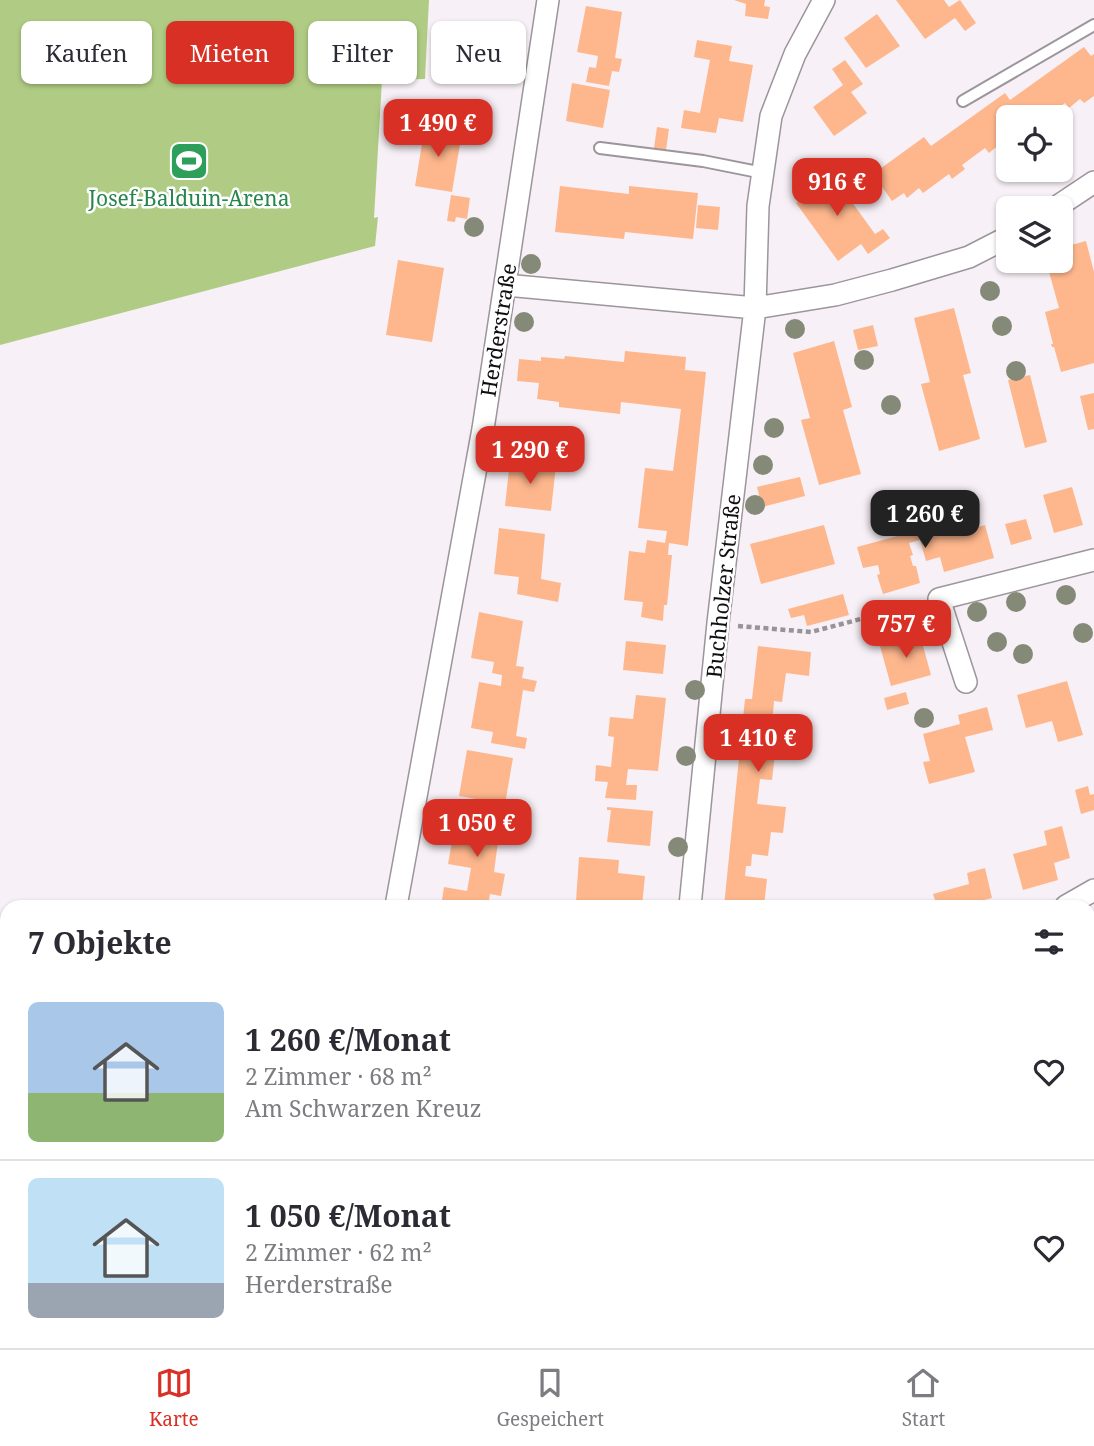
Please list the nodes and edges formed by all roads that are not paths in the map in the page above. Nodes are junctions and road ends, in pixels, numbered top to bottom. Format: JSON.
{"nodes":[{"id":1,"x":548,"y":0,"type":"edge"},
{"id":2,"x":824,"y":0,"type":"edge"},
{"id":3,"x":1094,"y":25,"type":"edge"},
{"id":4,"x":963,"y":101,"type":"dead end"},
{"id":5,"x":600,"y":148,"type":"dead end"},
{"id":6,"x":763,"y":173,"type":"junction"},
{"id":7,"x":1094,"y":182,"type":"edge"},
{"id":8,"x":1073,"y":196,"type":"edge"},
{"id":9,"x":996,"y":243,"type":"edge"},
{"id":10,"x":505,"y":285,"type":"junction"},
{"id":11,"x":755,"y":308,"type":"junction"},
{"id":12,"x":1094,"y":560,"type":"edge"},
{"id":13,"x":966,"y":682,"type":"dead end"},
{"id":14,"x":1094,"y":890,"type":"edge"},
{"id":15,"x":397,"y":900,"type":"edge"},
{"id":16,"x":691,"y":900,"type":"edge"},
{"id":17,"x":1076,"y":900,"type":"edge"}],
"edges":[{"from":1,"to":10,"type":"street","name":"Herderstraße"},
{"from":2,"to":6,"type":"street","name":"Buchholzer Straße"},
{"from":3,"to":4,"type":"lane"},
{"from":5,"to":6,"type":"lane"},
{"from":6,"to":11,"type":"street","name":"Buchholzer Straße"},
{"from":7,"to":8,"type":"street"},
{"from":9,"to":11,"type":"street"},
{"from":10,"to":11,"type":"street"},
{"from":10,"to":15,"type":"street","name":"Herderstraße"},
{"from":11,"to":16,"type":"street","name":"Buchholzer Straße"},
{"from":12,"to":13,"type":"street"},
{"from":14,"to":17,"type":"street"}]}
